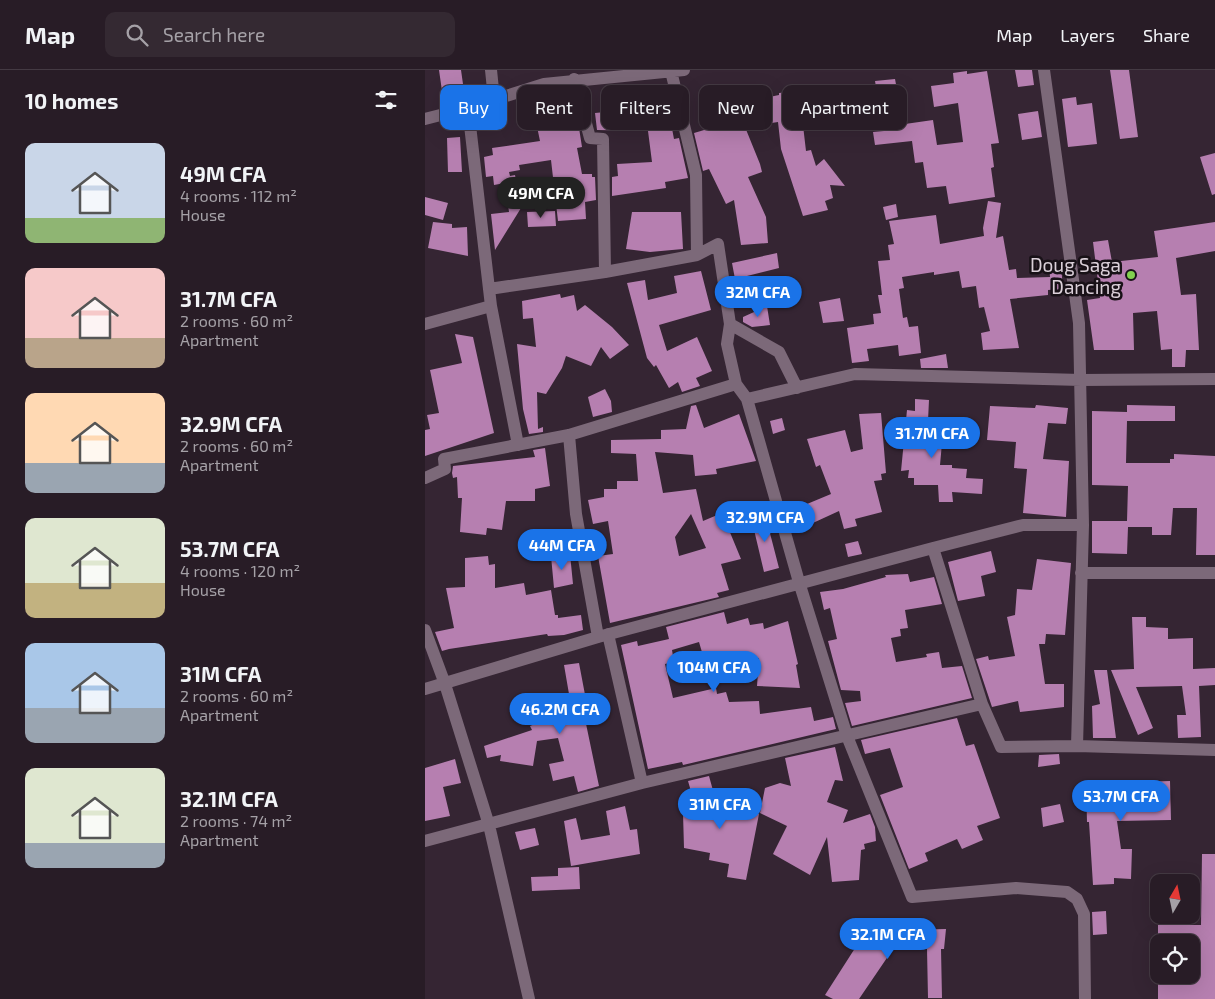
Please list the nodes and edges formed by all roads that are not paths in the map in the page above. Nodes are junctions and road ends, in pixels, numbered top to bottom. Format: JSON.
{"nodes":[{"id":1,"x":491,"y":70,"type":"edge"},
{"id":2,"x":1044,"y":70,"type":"edge"},
{"id":3,"x":678,"y":71,"type":"edge"},
{"id":4,"x":574,"y":79,"type":"junction"},
{"id":5,"x":493,"y":85,"type":"edge"},
{"id":6,"x":507,"y":95,"type":"edge"},
{"id":7,"x":440,"y":115,"type":"edge"},
{"id":8,"x":425,"y":119,"type":"edge"},
{"id":9,"x":471,"y":130,"type":"edge"},
{"id":10,"x":697,"y":255,"type":"junction"},
{"id":11,"x":605,"y":272,"type":"junction"},
{"id":12,"x":489,"y":289,"type":"junction"},
{"id":13,"x":491,"y":306,"type":"junction"},
{"id":14,"x":425,"y":324,"type":"edge"},
{"id":15,"x":730,"y":324,"type":"junction"},
{"id":16,"x":1215,"y":379,"type":"edge"},
{"id":17,"x":1081,"y":380,"type":"junction"},
{"id":18,"x":736,"y":384,"type":"junction"},
{"id":19,"x":797,"y":388,"type":"junction"},
{"id":20,"x":747,"y":399,"type":"junction"},
{"id":21,"x":569,"y":435,"type":"junction"},
{"id":22,"x":518,"y":444,"type":"junction"},
{"id":23,"x":425,"y":478,"type":"edge"},
{"id":24,"x":1083,"y":525,"type":"junction"},
{"id":25,"x":933,"y":548,"type":"junction"},
{"id":26,"x":1081,"y":573,"type":"junction"},
{"id":27,"x":1215,"y":573,"type":"edge"},
{"id":28,"x":799,"y":582,"type":"junction"},
{"id":29,"x":425,"y":630,"type":"edge"},
{"id":30,"x":603,"y":635,"type":"junction"},
{"id":31,"x":445,"y":684,"type":"junction"},
{"id":32,"x":425,"y":689,"type":"edge"},
{"id":33,"x":982,"y":704,"type":"junction"},
{"id":34,"x":847,"y":736,"type":"junction"},
{"id":35,"x":1077,"y":746,"type":"junction"},
{"id":36,"x":1215,"y":750,"type":"edge"},
{"id":37,"x":642,"y":783,"type":"junction"},
{"id":38,"x":489,"y":825,"type":"junction"},
{"id":39,"x":425,"y":841,"type":"edge"},
{"id":40,"x":529,"y":999,"type":"edge"},
{"id":41,"x":1085,"y":999,"type":"edge"}],
"edges":[{"from":1,"to":5,"type":"street"},
{"from":2,"to":17,"type":"street"},
{"from":3,"to":4,"type":"street"},
{"from":3,"to":10,"type":"street"},
{"from":4,"to":6,"type":"street"},
{"from":4,"to":11,"type":"street"},
{"from":7,"to":8,"type":"street"},
{"from":9,"to":12,"type":"street"},
{"from":10,"to":11,"type":"street"},
{"from":10,"to":15,"type":"street"},
{"from":11,"to":12,"type":"street"},
{"from":12,"to":13,"type":"street"},
{"from":13,"to":14,"type":"street"},
{"from":13,"to":22,"type":"street"},
{"from":15,"to":18,"type":"street"},
{"from":15,"to":19,"type":"street"},
{"from":16,"to":17,"type":"street"},
{"from":17,"to":19,"type":"street"},
{"from":17,"to":24,"type":"street"},
{"from":18,"to":20,"type":"street"},
{"from":18,"to":21,"type":"street"},
{"from":19,"to":20,"type":"street"},
{"from":20,"to":28,"type":"street"},
{"from":21,"to":22,"type":"street"},
{"from":21,"to":30,"type":"street"},
{"from":22,"to":23,"type":"street"},
{"from":24,"to":25,"type":"street"},
{"from":24,"to":26,"type":"street"},
{"from":25,"to":28,"type":"street"},
{"from":25,"to":33,"type":"street"},
{"from":26,"to":27,"type":"street"},
{"from":26,"to":35,"type":"street"},
{"from":28,"to":30,"type":"street"},
{"from":28,"to":34,"type":"street"},
{"from":29,"to":31,"type":"street"},
{"from":30,"to":31,"type":"street"},
{"from":30,"to":37,"type":"street"},
{"from":31,"to":32,"type":"street"},
{"from":31,"to":38,"type":"street"},
{"from":33,"to":34,"type":"street"},
{"from":33,"to":35,"type":"street"},
{"from":34,"to":37,"type":"street"},
{"from":34,"to":41,"type":"street"},
{"from":35,"to":36,"type":"street"},
{"from":37,"to":38,"type":"street"},
{"from":38,"to":39,"type":"street"},
{"from":38,"to":40,"type":"street"}]}
